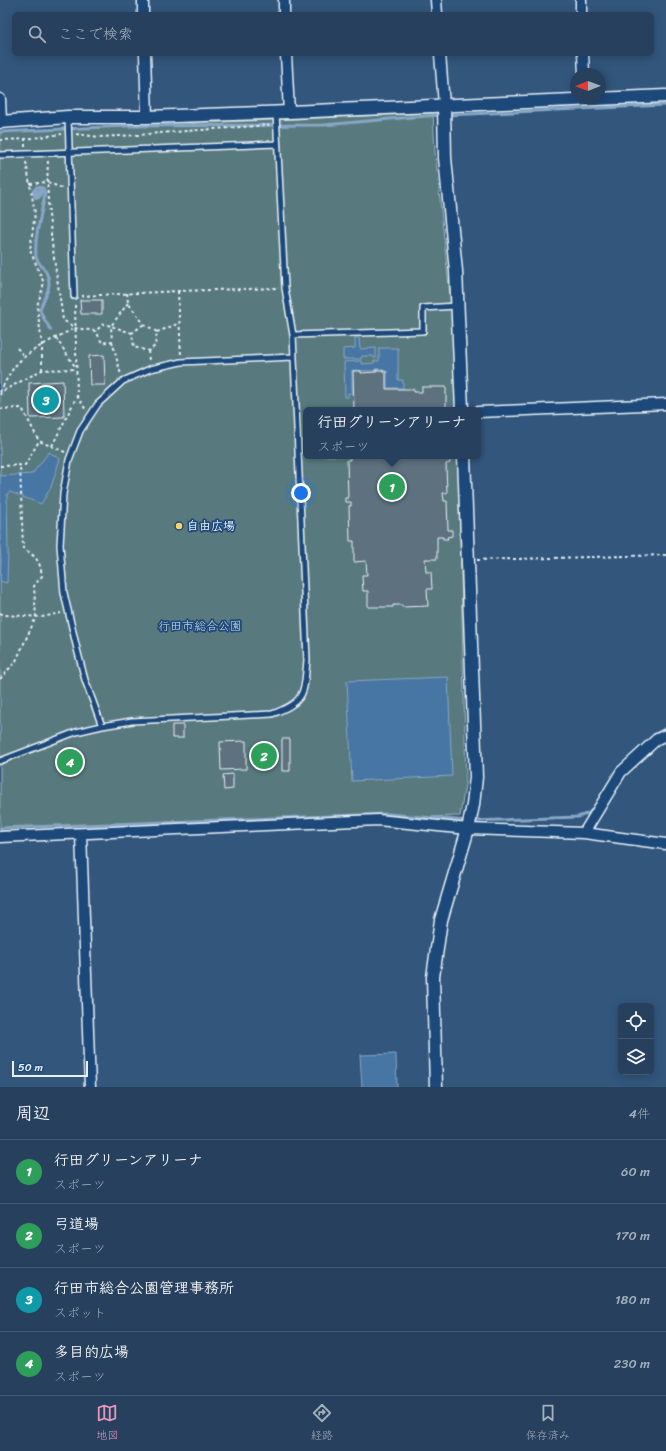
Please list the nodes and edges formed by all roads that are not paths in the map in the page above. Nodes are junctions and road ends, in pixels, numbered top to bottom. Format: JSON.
{"nodes":[{"id":1,"x":143,"y":0,"type":"edge"},
{"id":2,"x":284,"y":0,"type":"edge"},
{"id":3,"x":436,"y":0,"type":"edge"},
{"id":4,"x":581,"y":0,"type":"edge"},
{"id":5,"x":144,"y":12,"type":"edge"},
{"id":6,"x":284,"y":12,"type":"edge"},
{"id":7,"x":437,"y":12,"type":"edge"},
{"id":8,"x":582,"y":12,"type":"edge"},
{"id":9,"x":145,"y":56,"type":"edge"},
{"id":10,"x":286,"y":56,"type":"edge"},
{"id":11,"x":440,"y":56,"type":"edge"},
{"id":12,"x":583,"y":56,"type":"edge"},
{"id":13,"x":584,"y":68,"type":"edge"},
{"id":14,"x":666,"y":96,"type":"edge"},
{"id":15,"x":606,"y":97,"type":"edge"},
{"id":16,"x":0,"y":99,"type":"edge"},
{"id":17,"x":570,"y":99,"type":"edge"},
{"id":18,"x":444,"y":105,"type":"junction"},
{"id":19,"x":275,"y":112,"type":"junction"},
{"id":20,"x":289,"y":112,"type":"junction"},
{"id":21,"x":147,"y":117,"type":"junction"},
{"id":22,"x":68,"y":118,"type":"junction"},
{"id":23,"x":1,"y":122,"type":"edge"},
{"id":24,"x":277,"y":144,"type":"junction"},
{"id":25,"x":69,"y":153,"type":"junction"},
{"id":26,"x":0,"y":155,"type":"edge"},
{"id":27,"x":74,"y":296,"type":"road end"},
{"id":28,"x":458,"y":306,"type":"junction"},
{"id":29,"x":293,"y":335,"type":"junction"},
{"id":30,"x":293,"y":357,"type":"junction"},
{"id":31,"x":666,"y":404,"type":"edge"},
{"id":32,"x":462,"y":407,"type":"edge"},
{"id":33,"x":481,"y":412,"type":"edge"},
{"id":34,"x":464,"y":459,"type":"edge"},
{"id":35,"x":102,"y":726,"type":"junction"},
{"id":36,"x":666,"y":735,"type":"edge"},
{"id":37,"x":0,"y":761,"type":"edge"},
{"id":38,"x":468,"y":829,"type":"junction"},
{"id":39,"x":584,"y":833,"type":"junction"},
{"id":40,"x":82,"y":834,"type":"junction"},
{"id":41,"x":0,"y":837,"type":"edge"},
{"id":42,"x":666,"y":844,"type":"edge"},
{"id":43,"x":90,"y":1087,"type":"edge"},
{"id":44,"x":436,"y":1087,"type":"edge"}],
"edges":[{"from":1,"to":5,"type":"street"},
{"from":2,"to":6,"type":"street"},
{"from":3,"to":7,"type":"street"},
{"from":4,"to":8,"type":"street"},
{"from":9,"to":21,"type":"street"},
{"from":10,"to":20,"type":"street"},
{"from":11,"to":18,"type":"street"},
{"from":12,"to":13,"type":"street"},
{"from":14,"to":15,"type":"street"},
{"from":16,"to":23,"type":"street"},
{"from":17,"to":18,"type":"street"},
{"from":18,"to":20,"type":"street"},
{"from":18,"to":28,"type":"street"},
{"from":19,"to":20,"type":"street"},
{"from":19,"to":21,"type":"street"},
{"from":19,"to":24,"type":"lane"},
{"from":21,"to":22,"type":"street"},
{"from":22,"to":23,"type":"street"},
{"from":22,"to":25,"type":"lane"},
{"from":24,"to":25,"type":"lane"},
{"from":24,"to":29,"type":"lane"},
{"from":25,"to":26,"type":"lane"},
{"from":25,"to":27,"type":"lane"},
{"from":28,"to":29,"type":"lane"},
{"from":28,"to":32,"type":"street"},
{"from":29,"to":30,"type":"lane"},
{"from":30,"to":35,"type":"lane"},
{"from":30,"to":35,"type":"lane"},
{"from":31,"to":33,"type":"street"},
{"from":34,"to":38,"type":"street"},
{"from":35,"to":37,"type":"lane"},
{"from":36,"to":39,"type":"street"},
{"from":38,"to":39,"type":"street"},
{"from":38,"to":40,"type":"street"},
{"from":38,"to":44,"type":"street"},
{"from":39,"to":42,"type":"street"},
{"from":40,"to":41,"type":"street"},
{"from":40,"to":43,"type":"street"}]}
